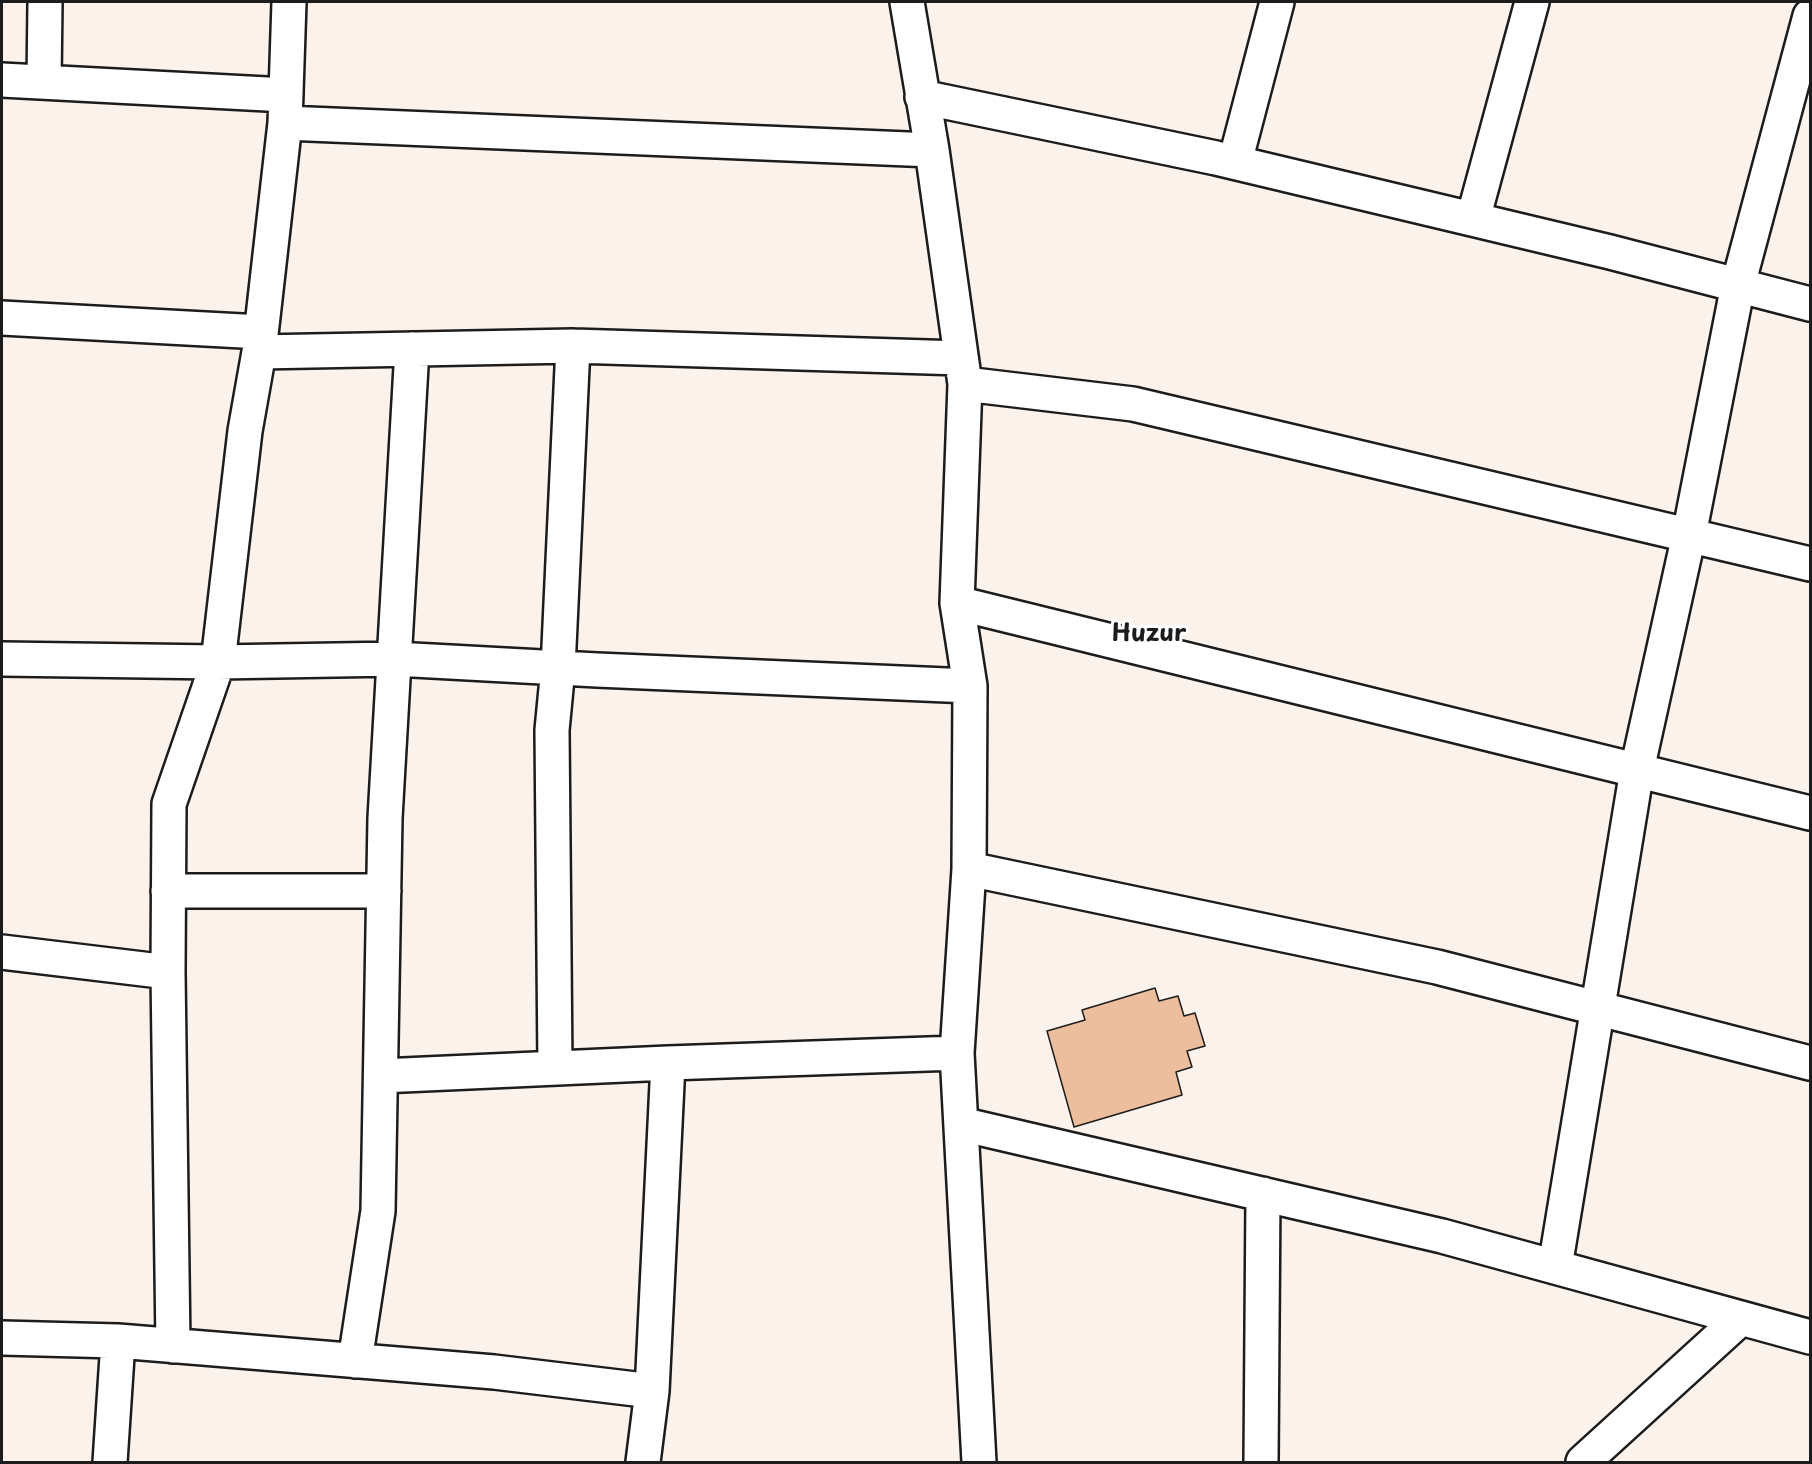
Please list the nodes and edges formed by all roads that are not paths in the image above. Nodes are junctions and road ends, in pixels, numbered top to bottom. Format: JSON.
{"nodes":[{"id":1,"x":45,"y":2,"type":"edge"},
{"id":2,"x":289,"y":2,"type":"edge"},
{"id":3,"x":907,"y":2,"type":"edge"},
{"id":4,"x":1277,"y":2,"type":"edge"},
{"id":5,"x":1532,"y":2,"type":"edge"},
{"id":6,"x":1810,"y":16,"type":"edge"},
{"id":7,"x":2,"y":80,"type":"edge"},
{"id":8,"x":44,"y":82,"type":"junction"},
{"id":9,"x":922,"y":97,"type":"junction"},
{"id":10,"x":286,"y":109,"type":"junction"},
{"id":11,"x":932,"y":150,"type":"junction"},
{"id":12,"x":1235,"y":162,"type":"junction"},
{"id":13,"x":1473,"y":219,"type":"junction"},
{"id":14,"x":1738,"y":285,"type":"junction"},
{"id":15,"x":1810,"y":304,"type":"edge"},
{"id":16,"x":2,"y":318,"type":"edge"},
{"id":17,"x":260,"y":342,"type":"junction"},
{"id":18,"x":573,"y":346,"type":"junction"},
{"id":19,"x":412,"y":349,"type":"junction"},
{"id":20,"x":963,"y":371,"type":"junction"},
{"id":21,"x":1689,"y":535,"type":"junction"},
{"id":22,"x":1810,"y":564,"type":"edge"},
{"id":23,"x":957,"y":603,"type":"junction"},
{"id":24,"x":2,"y":659,"type":"edge"},
{"id":25,"x":395,"y":659,"type":"junction"},
{"id":26,"x":218,"y":662,"type":"junction"},
{"id":27,"x":558,"y":669,"type":"junction"},
{"id":28,"x":970,"y":686,"type":"junction"},
{"id":29,"x":1637,"y":770,"type":"junction"},
{"id":30,"x":1810,"y":813,"type":"edge"},
{"id":31,"x":969,"y":869,"type":"junction"},
{"id":32,"x":168,"y":891,"type":"junction"},
{"id":33,"x":384,"y":891,"type":"junction"},
{"id":34,"x":2,"y":952,"type":"edge"},
{"id":35,"x":168,"y":972,"type":"junction"},
{"id":36,"x":1598,"y":1007,"type":"junction"},
{"id":37,"x":957,"y":1053,"type":"junction"},
{"id":38,"x":668,"y":1063,"type":"junction"},
{"id":39,"x":1810,"y":1063,"type":"edge"},
{"id":40,"x":555,"y":1068,"type":"junction"},
{"id":41,"x":381,"y":1076,"type":"junction"},
{"id":42,"x":961,"y":1124,"type":"junction"},
{"id":43,"x":1263,"y":1194,"type":"junction"},
{"id":44,"x":1555,"y":1267,"type":"junction"},
{"id":45,"x":1740,"y":1318,"type":"junction"},
{"id":46,"x":1810,"y":1337,"type":"edge"},
{"id":47,"x":2,"y":1338,"type":"edge"},
{"id":48,"x":118,"y":1341,"type":"junction"},
{"id":49,"x":173,"y":1346,"type":"junction"},
{"id":50,"x":355,"y":1361,"type":"junction"},
{"id":51,"x":652,"y":1391,"type":"junction"},
{"id":52,"x":110,"y":1462,"type":"edge"},
{"id":53,"x":643,"y":1462,"type":"edge"},
{"id":54,"x":979,"y":1462,"type":"edge"},
{"id":55,"x":1261,"y":1462,"type":"edge"},
{"id":56,"x":1584,"y":1462,"type":"edge"}],
"edges":[{"from":1,"to":8,"type":"street"},
{"from":2,"to":10,"type":"street"},
{"from":3,"to":9,"type":"street"},
{"from":4,"to":12,"type":"street"},
{"from":5,"to":13,"type":"street"},
{"from":6,"to":14,"type":"street"},
{"from":7,"to":8,"type":"street"},
{"from":8,"to":10,"type":"street"},
{"from":9,"to":11,"type":"street"},
{"from":9,"to":12,"type":"street"},
{"from":10,"to":11,"type":"street"},
{"from":10,"to":17,"type":"street"},
{"from":11,"to":20,"type":"street"},
{"from":12,"to":13,"type":"street"},
{"from":13,"to":14,"type":"street"},
{"from":14,"to":15,"type":"street"},
{"from":14,"to":21,"type":"street"},
{"from":16,"to":17,"type":"street"},
{"from":17,"to":19,"type":"street"},
{"from":17,"to":26,"type":"street"},
{"from":18,"to":19,"type":"street"},
{"from":18,"to":20,"type":"street"},
{"from":18,"to":27,"type":"street"},
{"from":19,"to":25,"type":"street"},
{"from":20,"to":21,"type":"street"},
{"from":20,"to":23,"type":"street"},
{"from":21,"to":22,"type":"street"},
{"from":21,"to":29,"type":"street"},
{"from":23,"to":28,"type":"street"},
{"from":23,"to":29,"type":"street"},
{"from":24,"to":26,"type":"street"},
{"from":25,"to":26,"type":"street"},
{"from":25,"to":27,"type":"street"},
{"from":25,"to":33,"type":"street"},
{"from":26,"to":32,"type":"street"},
{"from":27,"to":28,"type":"street"},
{"from":27,"to":40,"type":"street"},
{"from":28,"to":31,"type":"street"},
{"from":29,"to":30,"type":"street"},
{"from":29,"to":36,"type":"street"},
{"from":31,"to":36,"type":"street"},
{"from":31,"to":37,"type":"street"},
{"from":32,"to":33,"type":"street"},
{"from":32,"to":35,"type":"street"},
{"from":33,"to":41,"type":"street"},
{"from":34,"to":35,"type":"street"},
{"from":35,"to":49,"type":"street"},
{"from":36,"to":39,"type":"street"},
{"from":36,"to":44,"type":"street"},
{"from":37,"to":38,"type":"street"},
{"from":37,"to":42,"type":"street"},
{"from":38,"to":40,"type":"street"},
{"from":38,"to":51,"type":"street"},
{"from":40,"to":41,"type":"street"},
{"from":41,"to":50,"type":"street"},
{"from":42,"to":43,"type":"street"},
{"from":42,"to":54,"type":"street"},
{"from":43,"to":44,"type":"street"},
{"from":43,"to":55,"type":"street"},
{"from":44,"to":45,"type":"street"},
{"from":45,"to":46,"type":"street"},
{"from":45,"to":56,"type":"street"},
{"from":47,"to":48,"type":"street"},
{"from":48,"to":49,"type":"street"},
{"from":48,"to":52,"type":"street"},
{"from":49,"to":50,"type":"street"},
{"from":50,"to":51,"type":"street"},
{"from":51,"to":53,"type":"street"}]}
